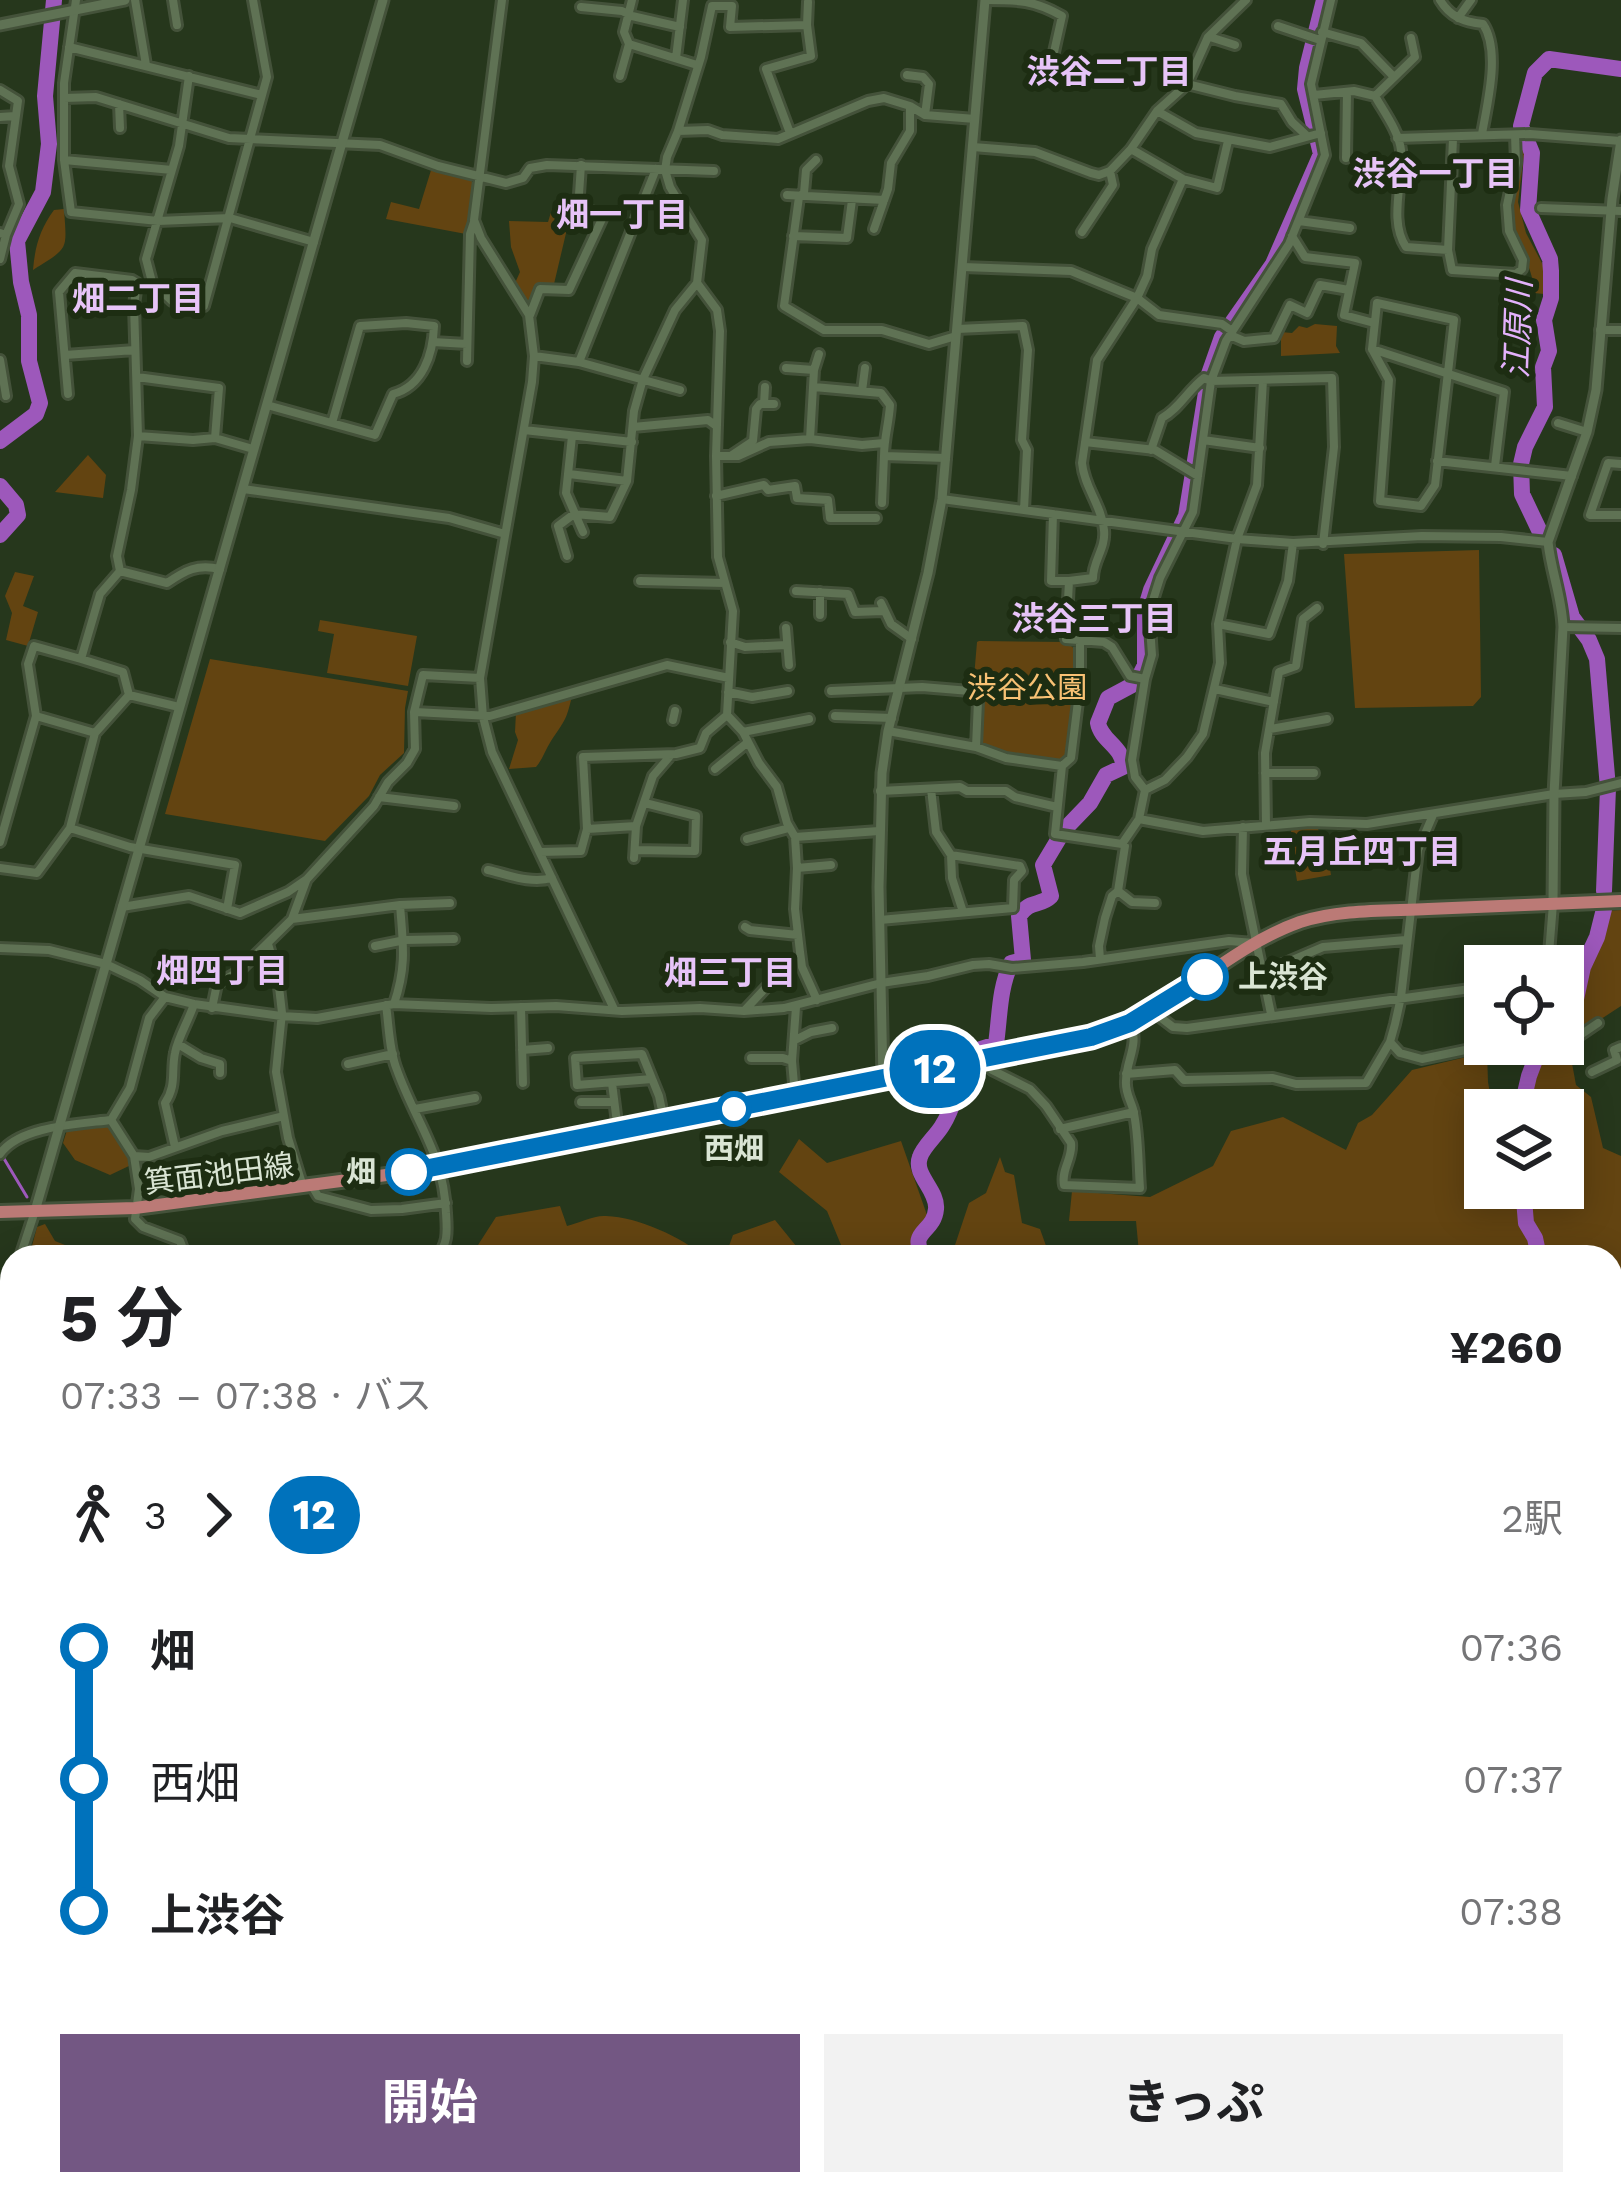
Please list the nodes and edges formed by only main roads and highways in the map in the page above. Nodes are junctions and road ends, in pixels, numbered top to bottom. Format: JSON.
{"nodes":[{"id":1,"x":1621,"y":901,"type":"edge"},
{"id":2,"x":0,"y":1212,"type":"edge"}],
"edges":[{"from":1,"to":2,"type":"main road","name":"箕面池田線"}]}
